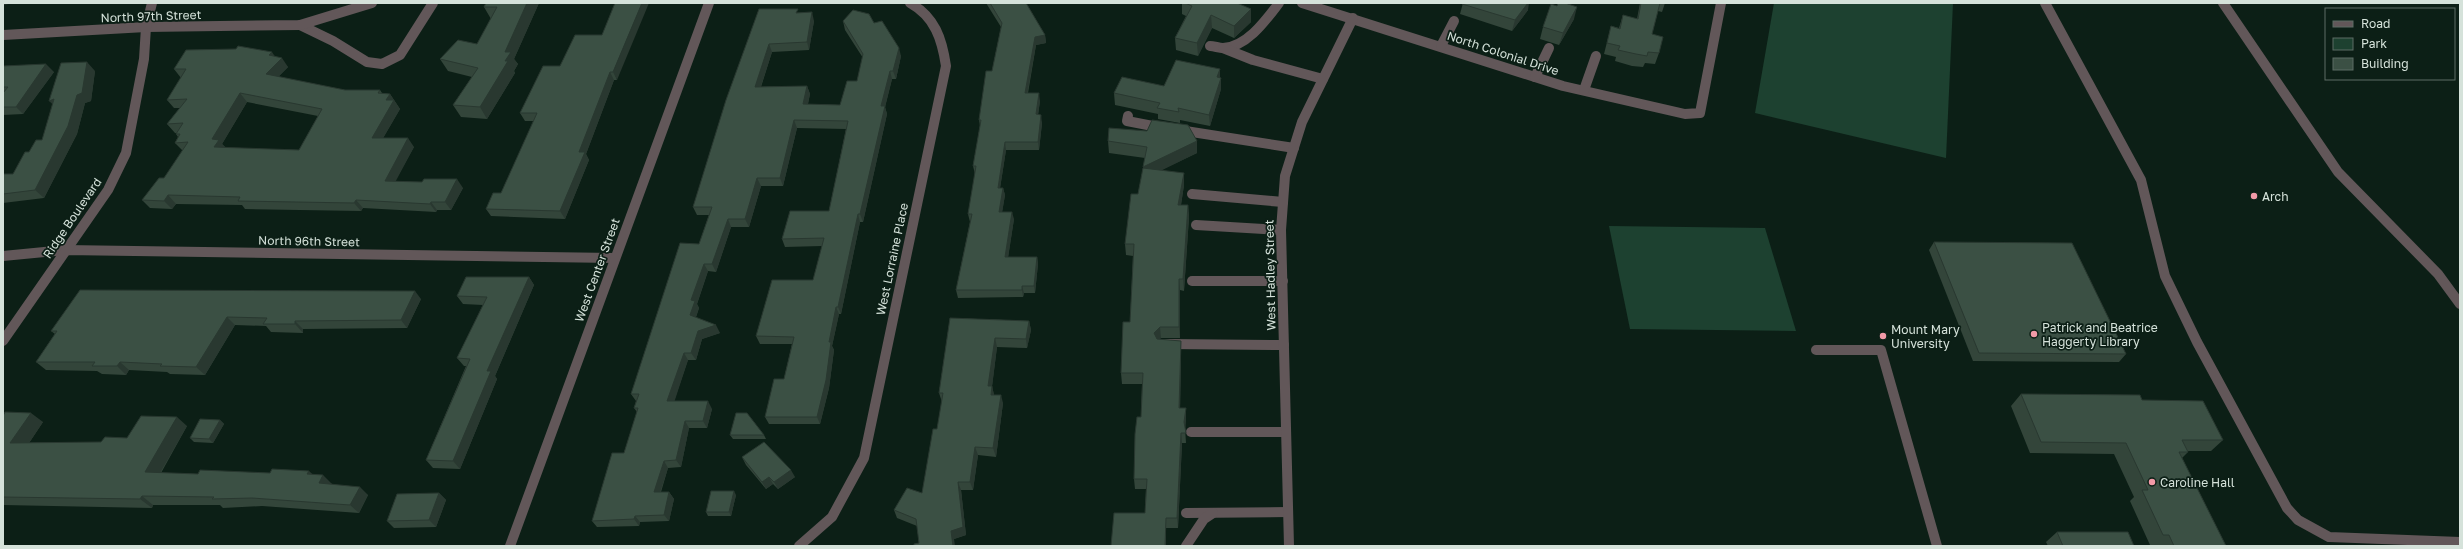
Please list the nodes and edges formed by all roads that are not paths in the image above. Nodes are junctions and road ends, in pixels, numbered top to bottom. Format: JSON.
{"nodes":[{"id":1,"x":152,"y":3,"type":"edge"},
{"id":2,"x":372,"y":3,"type":"edge"},
{"id":3,"x":433,"y":3,"type":"edge"},
{"id":4,"x":709,"y":3,"type":"edge"},
{"id":5,"x":910,"y":3,"type":"edge"},
{"id":6,"x":1279,"y":3,"type":"edge"},
{"id":7,"x":1302,"y":3,"type":"edge"},
{"id":8,"x":1721,"y":3,"type":"edge"},
{"id":9,"x":2045,"y":3,"type":"edge"},
{"id":10,"x":2223,"y":3,"type":"edge"},
{"id":11,"x":1353,"y":18,"type":"junction"},
{"id":12,"x":1454,"y":21,"type":"dead end"},
{"id":13,"x":300,"y":25,"type":"junction"},
{"id":14,"x":146,"y":27,"type":"junction"},
{"id":15,"x":3,"y":35,"type":"edge"},
{"id":16,"x":1210,"y":46,"type":"dead end"},
{"id":17,"x":1441,"y":46,"type":"junction"},
{"id":18,"x":1223,"y":48,"type":"junction"},
{"id":19,"x":1550,"y":48,"type":"dead end"},
{"id":20,"x":1596,"y":56,"type":"dead end"},
{"id":21,"x":1535,"y":77,"type":"junction"},
{"id":22,"x":1323,"y":79,"type":"junction"},
{"id":23,"x":1584,"y":90,"type":"junction"},
{"id":24,"x":1128,"y":116,"type":"dead end"},
{"id":25,"x":1294,"y":148,"type":"junction"},
{"id":26,"x":1192,"y":194,"type":"dead end"},
{"id":27,"x":1283,"y":202,"type":"junction"},
{"id":28,"x":1196,"y":226,"type":"dead end"},
{"id":29,"x":1282,"y":230,"type":"junction"},
{"id":30,"x":65,"y":250,"type":"junction"},
{"id":31,"x":3,"y":256,"type":"edge"},
{"id":32,"x":615,"y":258,"type":"junction"},
{"id":33,"x":1192,"y":281,"type":"dead end"},
{"id":34,"x":1283,"y":281,"type":"junction"},
{"id":35,"x":2460,"y":304,"type":"edge"},
{"id":36,"x":3,"y":341,"type":"edge"},
{"id":37,"x":1161,"y":344,"type":"edge"},
{"id":38,"x":1284,"y":345,"type":"junction"},
{"id":39,"x":1816,"y":350,"type":"dead end"},
{"id":40,"x":1191,"y":432,"type":"dead end"},
{"id":41,"x":1286,"y":432,"type":"junction"},
{"id":42,"x":1288,"y":512,"type":"junction"},
{"id":43,"x":1186,"y":513,"type":"dead end"},
{"id":44,"x":1213,"y":513,"type":"junction"},
{"id":45,"x":2460,"y":542,"type":"edge"},
{"id":46,"x":510,"y":546,"type":"edge"},
{"id":47,"x":799,"y":546,"type":"edge"},
{"id":48,"x":1186,"y":546,"type":"edge"},
{"id":49,"x":1289,"y":546,"type":"edge"},
{"id":50,"x":1937,"y":546,"type":"edge"}],
"edges":[{"from":1,"to":14,"type":"street","name":"Ridge Boulevard"},
{"from":2,"to":13,"type":"street","name":"North 97th Street"},
{"from":3,"to":13,"type":"street","name":"North 97th Street"},
{"from":4,"to":32,"type":"street","name":"West Center Street"},
{"from":5,"to":47,"type":"street","name":"West Lorraine Place"},
{"from":6,"to":18,"type":"street"},
{"from":7,"to":11,"type":"street","name":"North Colonial Drive"},
{"from":8,"to":23,"type":"street","name":"North Colonial Drive"},
{"from":9,"to":45,"type":"street"},
{"from":10,"to":35,"type":"street"},
{"from":11,"to":17,"type":"street","name":"North Colonial Drive"},
{"from":11,"to":22,"type":"street","name":"West Hadley Street"},
{"from":12,"to":17,"type":"street"},
{"from":13,"to":14,"type":"street","name":"North 97th Street"},
{"from":14,"to":15,"type":"street","name":"North 97th Street"},
{"from":14,"to":30,"type":"street","name":"Ridge Boulevard"},
{"from":16,"to":18,"type":"street"},
{"from":17,"to":21,"type":"street","name":"North Colonial Drive"},
{"from":18,"to":22,"type":"street"},
{"from":19,"to":21,"type":"street"},
{"from":20,"to":23,"type":"street"},
{"from":21,"to":23,"type":"street","name":"North Colonial Drive"},
{"from":22,"to":25,"type":"street","name":"West Hadley Street"},
{"from":24,"to":25,"type":"street"},
{"from":25,"to":27,"type":"street","name":"West Hadley Street"},
{"from":26,"to":27,"type":"street"},
{"from":27,"to":29,"type":"street","name":"West Hadley Street"},
{"from":28,"to":29,"type":"street"},
{"from":29,"to":34,"type":"street","name":"West Hadley Street"},
{"from":30,"to":31,"type":"street","name":"North 96th Street"},
{"from":30,"to":32,"type":"street","name":"North 96th Street"},
{"from":30,"to":36,"type":"street","name":"Ridge Boulevard"},
{"from":32,"to":46,"type":"street","name":"West Center Street"},
{"from":33,"to":34,"type":"street"},
{"from":34,"to":38,"type":"street","name":"West Hadley Street"},
{"from":37,"to":38,"type":"street"},
{"from":38,"to":41,"type":"street","name":"West Hadley Street"},
{"from":39,"to":50,"type":"street"},
{"from":40,"to":41,"type":"street"},
{"from":41,"to":42,"type":"street","name":"West Hadley Street"},
{"from":42,"to":44,"type":"street"},
{"from":42,"to":49,"type":"street","name":"West Hadley Street"},
{"from":43,"to":44,"type":"street"},
{"from":44,"to":48,"type":"street"}]}
